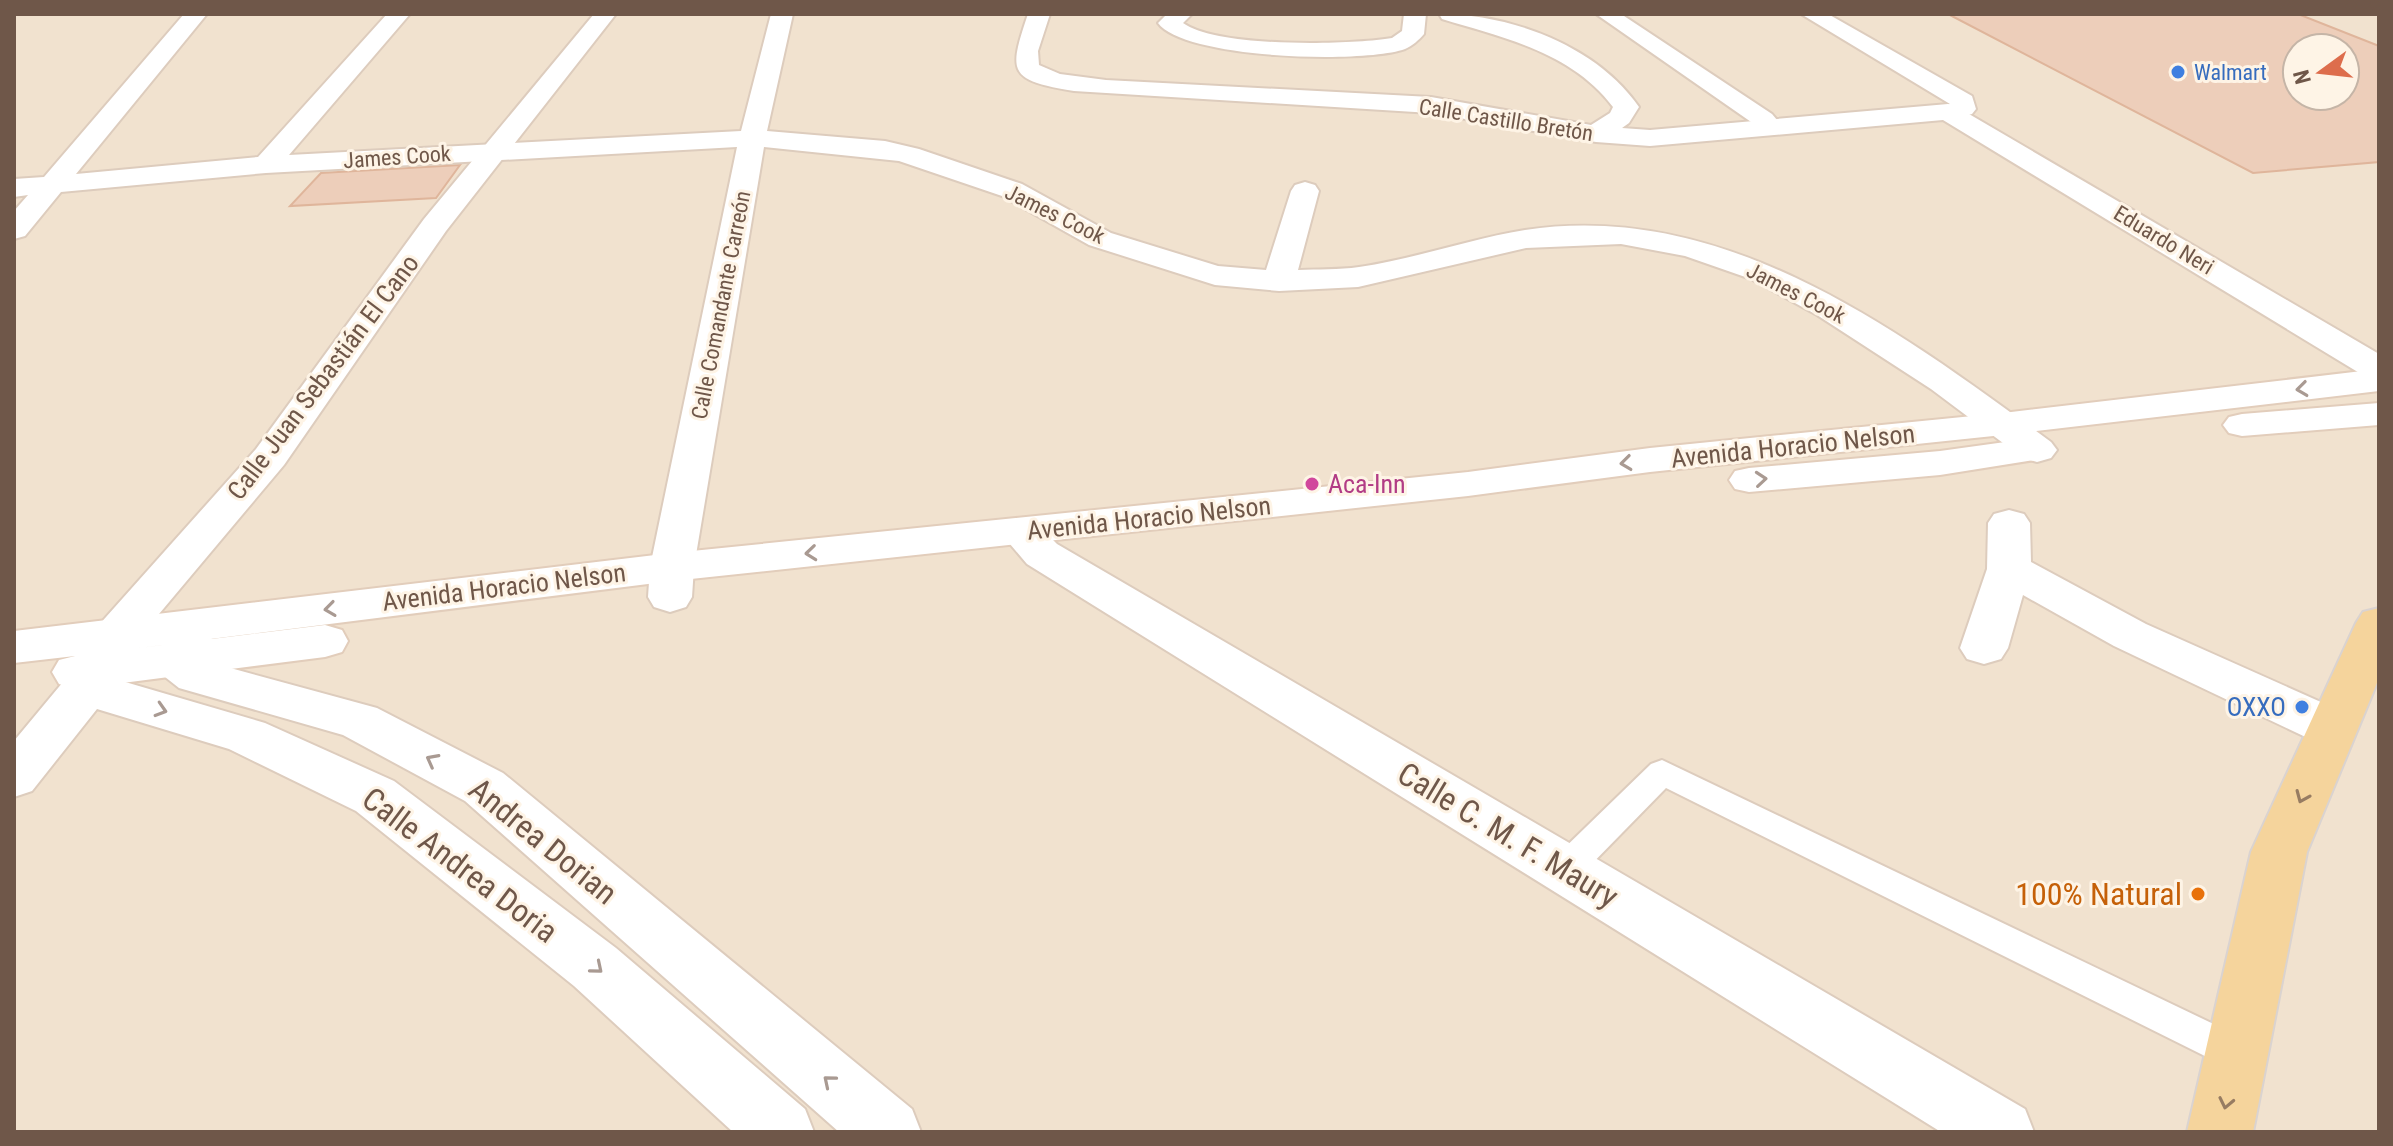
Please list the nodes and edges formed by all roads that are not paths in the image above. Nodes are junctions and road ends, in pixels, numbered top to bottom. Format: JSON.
{"nodes":[{"id":1,"x":196,"y":14,"type":"edge"},
{"id":2,"x":399,"y":14,"type":"edge"},
{"id":3,"x":605,"y":14,"type":"edge"},
{"id":4,"x":782,"y":14,"type":"edge"},
{"id":5,"x":1039,"y":14,"type":"edge"},
{"id":6,"x":1181,"y":14,"type":"edge"},
{"id":7,"x":1415,"y":14,"type":"edge"},
{"id":8,"x":1450,"y":14,"type":"edge"},
{"id":9,"x":1607,"y":14,"type":"edge"},
{"id":10,"x":1812,"y":14,"type":"edge"},
{"id":11,"x":1948,"y":112,"type":"junction"},
{"id":12,"x":1770,"y":127,"type":"junction"},
{"id":13,"x":1596,"y":134,"type":"junction"},
{"id":14,"x":752,"y":138,"type":"junction"},
{"id":15,"x":496,"y":150,"type":"junction"},
{"id":16,"x":266,"y":165,"type":"junction"},
{"id":17,"x":51,"y":185,"type":"junction"},
{"id":18,"x":14,"y":188,"type":"edge"},
{"id":19,"x":1305,"y":191,"type":"dead end"},
{"id":20,"x":14,"y":230,"type":"edge"},
{"id":21,"x":1279,"y":281,"type":"junction"},
{"id":22,"x":2379,"y":369,"type":"edge"},
{"id":23,"x":2379,"y":380,"type":"edge"},
{"id":24,"x":2379,"y":414,"type":"edge"},
{"id":25,"x":2003,"y":424,"type":"junction"},
{"id":26,"x":2037,"y":450,"type":"junction"},
{"id":27,"x":2009,"y":523,"type":"dead end"},
{"id":28,"x":1031,"y":543,"type":"junction"},
{"id":29,"x":2009,"y":569,"type":"junction"},
{"id":30,"x":671,"y":582,"type":"junction"},
{"id":31,"x":2379,"y":623,"type":"edge"},
{"id":32,"x":186,"y":644,"type":"junction"},
{"id":33,"x":14,"y":647,"type":"edge"},
{"id":34,"x":1984,"y":648,"type":"dead end"},
{"id":35,"x":99,"y":665,"type":"junction"},
{"id":36,"x":14,"y":678,"type":"edge"},
{"id":37,"x":2332,"y":728,"type":"junction"},
{"id":38,"x":14,"y":777,"type":"edge"},
{"id":39,"x":1565,"y":869,"type":"junction"},
{"id":40,"x":2236,"y":1053,"type":"junction"},
{"id":41,"x":781,"y":1132,"type":"edge"},
{"id":42,"x":888,"y":1132,"type":"edge"},
{"id":43,"x":2001,"y":1132,"type":"edge"},
{"id":44,"x":2220,"y":1132,"type":"edge"}],
"edges":[{"from":1,"to":17,"type":"street"},
{"from":2,"to":16,"type":"street"},
{"from":3,"to":15,"type":"street","name":"Calle Juan Sebastián El Cano"},
{"from":4,"to":14,"type":"street","name":"Calle Comandante Carreón"},
{"from":5,"to":13,"type":"street","name":"Calle Castillo Bretón"},
{"from":6,"to":7,"type":"street"},
{"from":8,"to":13,"type":"street"},
{"from":9,"to":12,"type":"street"},
{"from":10,"to":11,"type":"street"},
{"from":11,"to":12,"type":"street","name":"Calle Castillo Bretón"},
{"from":11,"to":22,"type":"street","name":"Eduardo Neri"},
{"from":12,"to":13,"type":"street","name":"Calle Castillo Bretón"},
{"from":14,"to":15,"type":"street","name":"James Cook"},
{"from":14,"to":21,"type":"street","name":"James Cook"},
{"from":14,"to":30,"type":"street","name":"Calle Comandante Carreón"},
{"from":15,"to":16,"type":"street","name":"James Cook"},
{"from":15,"to":35,"type":"street","name":"Calle Juan Sebastián El Cano"},
{"from":16,"to":17,"type":"street","name":"James Cook"},
{"from":17,"to":18,"type":"street","name":"James Cook"},
{"from":17,"to":20,"type":"street"},
{"from":19,"to":21,"type":"street"},
{"from":21,"to":25,"type":"street","name":"James Cook"},
{"from":23,"to":25,"type":"street","name":"Avenida Horacio Nelson","one_way":true},
{"from":24,"to":26,"type":"street","name":"Avenida Horacio Nelson"},
{"from":25,"to":26,"type":"street","name":"James Cook"},
{"from":25,"to":28,"type":"street","name":"Avenida Horacio Nelson","one_way":true},
{"from":28,"to":26,"type":"street","name":"Avenida Horacio Nelson","one_way":true},
{"from":27,"to":29,"type":"street"},
{"from":28,"to":30,"type":"street","name":"Avenida Horacio Nelson"},
{"from":28,"to":39,"type":"street","name":"Calle C. M. F. Maury"},
{"from":29,"to":34,"type":"street"},
{"from":29,"to":37,"type":"street"},
{"from":30,"to":32,"type":"street","name":"Avenida Horacio Nelson"},
{"from":31,"to":37,"type":"main road"},
{"from":32,"to":35,"type":"street","name":"Avenida Horacio Nelson"},
{"from":42,"to":32,"type":"street","name":"Andrea Dorian","one_way":true},
{"from":33,"to":35,"type":"street","name":"Avenida Horacio Nelson"},
{"from":35,"to":36,"type":"street","name":"Avenida Horacio Nelson"},
{"from":35,"to":38,"type":"street","name":"Calle Juan Sebastián El Cano"},
{"from":35,"to":41,"type":"street","name":"Calle Andrea Doria","one_way":true},
{"from":37,"to":40,"type":"main road","one_way":true},
{"from":39,"to":40,"type":"lane"},
{"from":39,"to":43,"type":"street","name":"Calle C. M. F. Maury"},
{"from":40,"to":44,"type":"main road","one_way":true}]}
